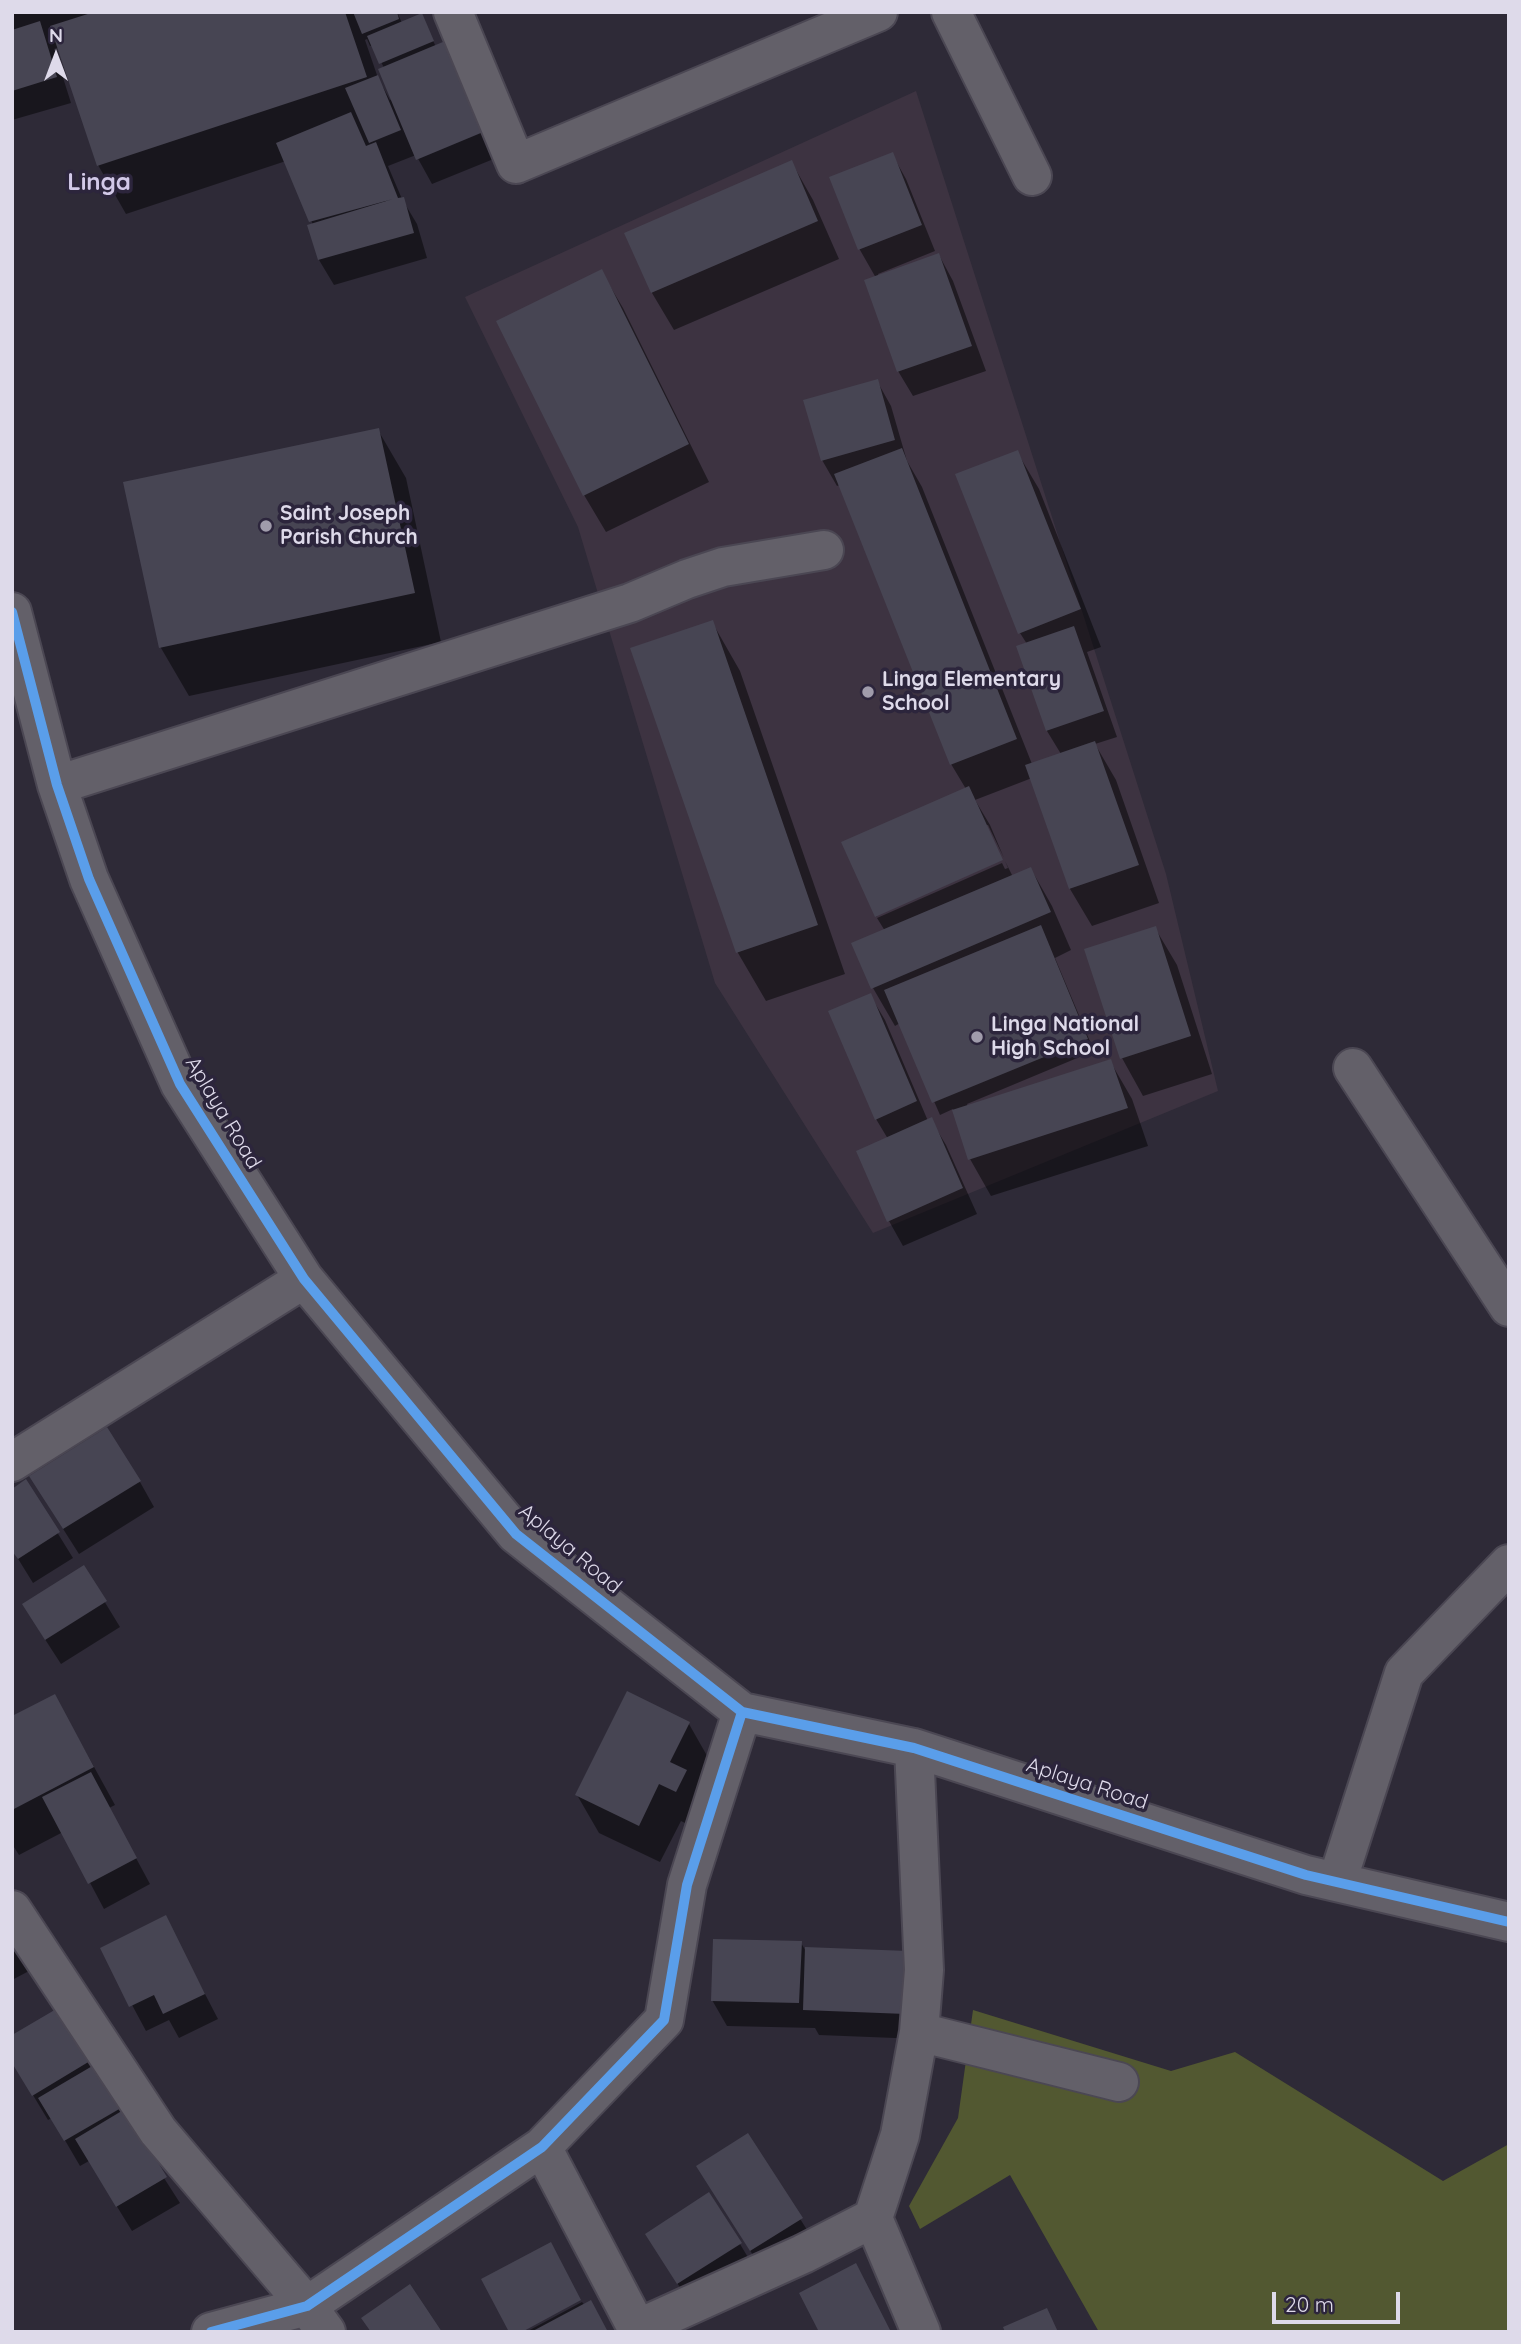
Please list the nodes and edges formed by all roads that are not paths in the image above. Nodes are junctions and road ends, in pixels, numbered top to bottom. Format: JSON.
{"nodes":[{"id":1,"x":453,"y":12,"type":"edge"},
{"id":2,"x":878,"y":12,"type":"edge"},
{"id":3,"x":951,"y":12,"type":"edge"},
{"id":4,"x":1032,"y":176,"type":"dead end"},
{"id":5,"x":824,"y":551,"type":"dead end"},
{"id":6,"x":13,"y":621,"type":"edge"},
{"id":7,"x":57,"y":785,"type":"junction"},
{"id":8,"x":1353,"y":1068,"type":"dead end"},
{"id":9,"x":304,"y":1279,"type":"junction"},
{"id":10,"x":1509,"y":1307,"type":"edge"},
{"id":11,"x":12,"y":1462,"type":"edge"},
{"id":12,"x":1509,"y":1564,"type":"edge"},
{"id":13,"x":741,"y":1712,"type":"junction"},
{"id":14,"x":914,"y":1748,"type":"junction"},
{"id":15,"x":1337,"y":1882,"type":"junction"},
{"id":16,"x":12,"y":1910,"type":"edge"},
{"id":17,"x":1509,"y":1922,"type":"edge"},
{"id":18,"x":919,"y":2032,"type":"junction"},
{"id":19,"x":1119,"y":2082,"type":"dead end"},
{"id":20,"x":542,"y":2147,"type":"junction"},
{"id":21,"x":873,"y":2218,"type":"junction"},
{"id":22,"x":317,"y":2319,"type":"edge"},
{"id":23,"x":638,"y":2330,"type":"edge"},
{"id":24,"x":211,"y":2332,"type":"edge"},
{"id":25,"x":921,"y":2332,"type":"edge"}],
"edges":[{"from":1,"to":2,"type":"street"},
{"from":3,"to":4,"type":"street"},
{"from":5,"to":7,"type":"street"},
{"from":6,"to":7,"type":"street","name":"Aplaya Road"},
{"from":7,"to":9,"type":"street","name":"Aplaya Road"},
{"from":8,"to":10,"type":"street"},
{"from":9,"to":11,"type":"street"},
{"from":9,"to":13,"type":"street","name":"Aplaya Road"},
{"from":12,"to":15,"type":"street"},
{"from":13,"to":14,"type":"street","name":"Aplaya Road"},
{"from":13,"to":20,"type":"street"},
{"from":14,"to":15,"type":"street","name":"Aplaya Road"},
{"from":14,"to":18,"type":"street"},
{"from":15,"to":17,"type":"street","name":"Aplaya Road"},
{"from":16,"to":22,"type":"street"},
{"from":18,"to":19,"type":"street"},
{"from":18,"to":21,"type":"street"},
{"from":20,"to":22,"type":"street"},
{"from":20,"to":23,"type":"street"},
{"from":21,"to":23,"type":"street"},
{"from":21,"to":25,"type":"street"},
{"from":22,"to":24,"type":"street"}]}
